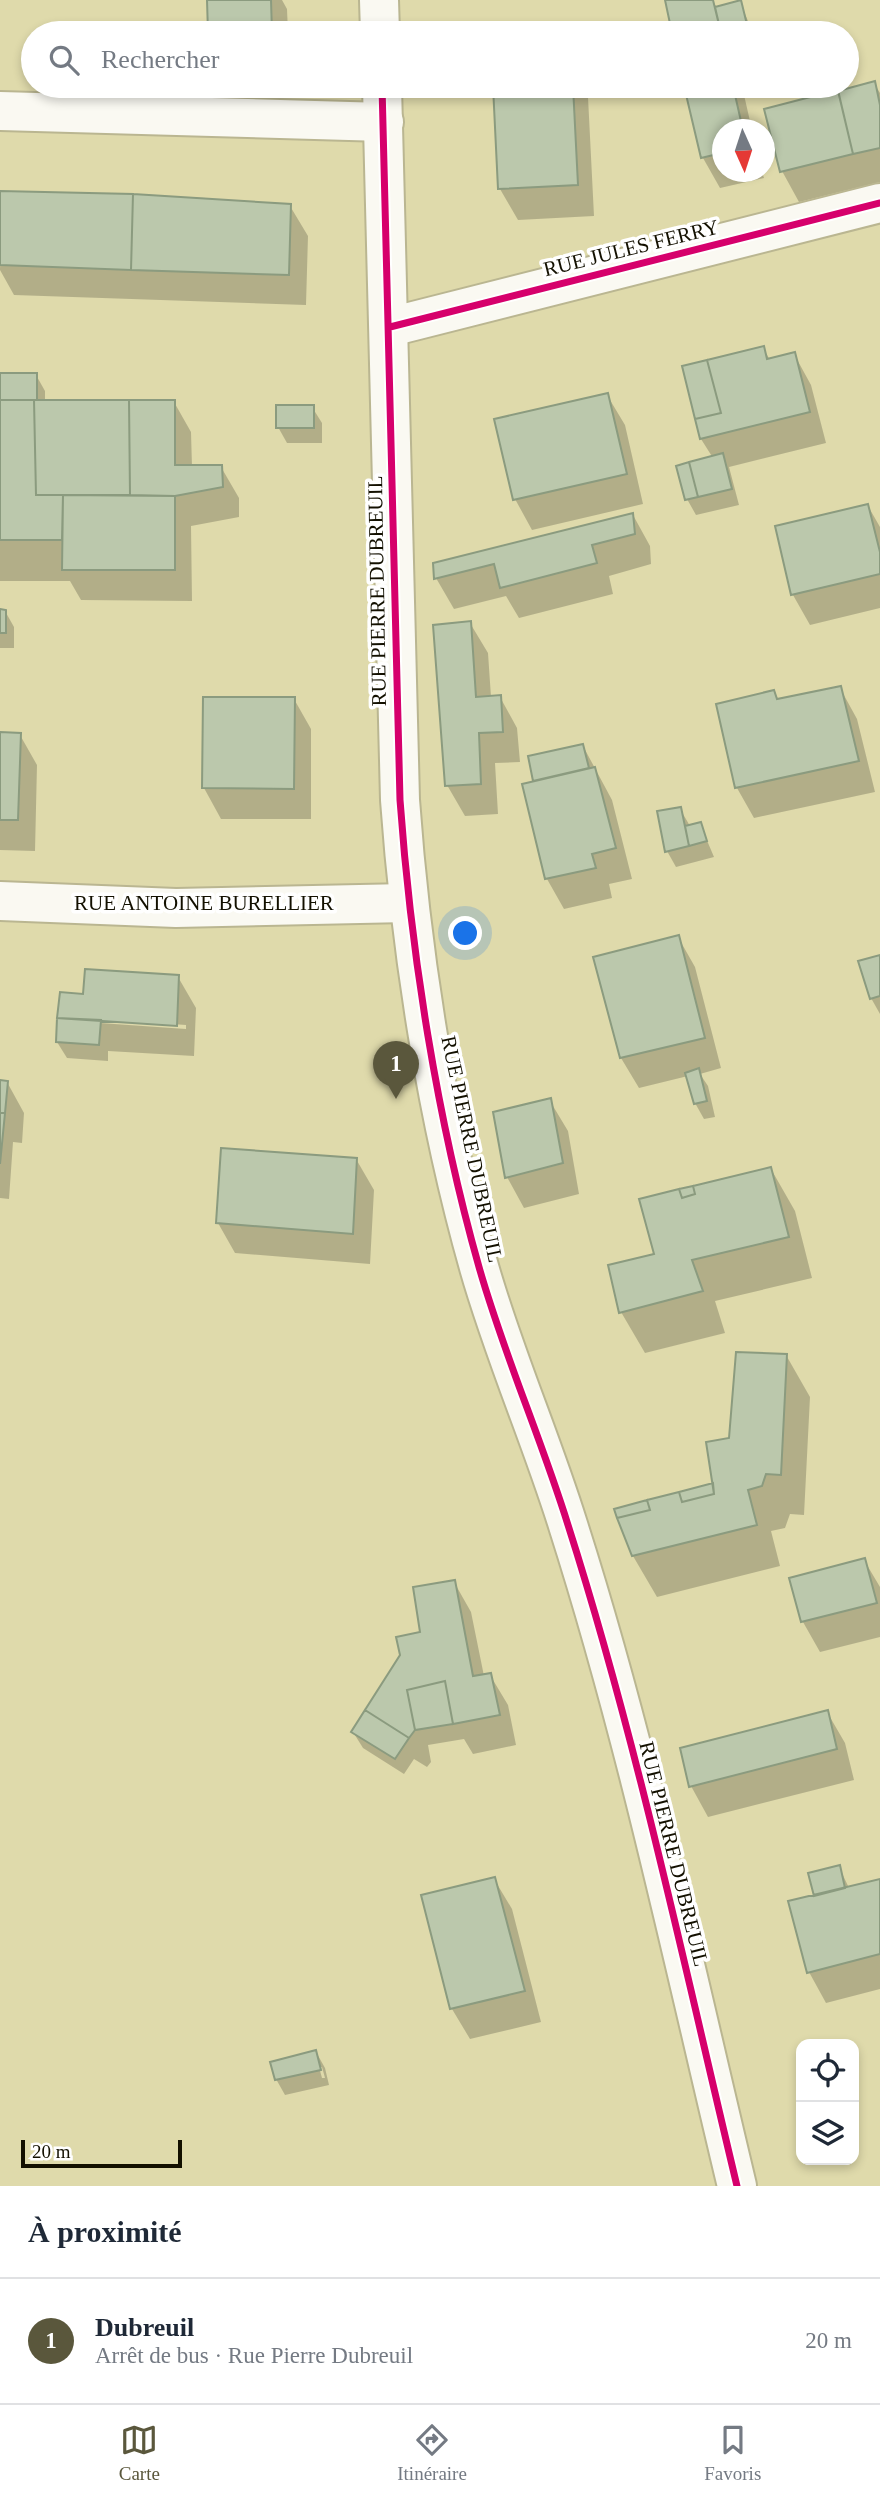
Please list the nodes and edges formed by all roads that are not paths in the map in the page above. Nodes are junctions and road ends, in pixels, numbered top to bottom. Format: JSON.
{"nodes":[{"id":1,"x":379,"y":0,"type":"edge"},
{"id":2,"x":380,"y":21,"type":"edge"},
{"id":3,"x":383,"y":104,"type":"edge"},
{"id":4,"x":0,"y":111,"type":"edge"},
{"id":5,"x":880,"y":204,"type":"edge"},
{"id":6,"x":390,"y":327,"type":"junction"},
{"id":7,"x":0,"y":901,"type":"edge"},
{"id":8,"x":407,"y":903,"type":"junction"},
{"id":9,"x":737,"y":2186,"type":"edge"}],
"edges":[{"from":1,"to":2,"type":"street"},
{"from":3,"to":4,"type":"street"},
{"from":3,"to":6,"type":"street","name":"RUE PIERRE DUBREUIL"},
{"from":5,"to":6,"type":"street","name":"RUE JULES FERRY"},
{"from":6,"to":8,"type":"street","name":"RUE PIERRE DUBREUIL"},
{"from":7,"to":8,"type":"street","name":"RUE ANTOINE BURELLIER"},
{"from":8,"to":9,"type":"street","name":"RUE PIERRE DUBREUIL"}]}
